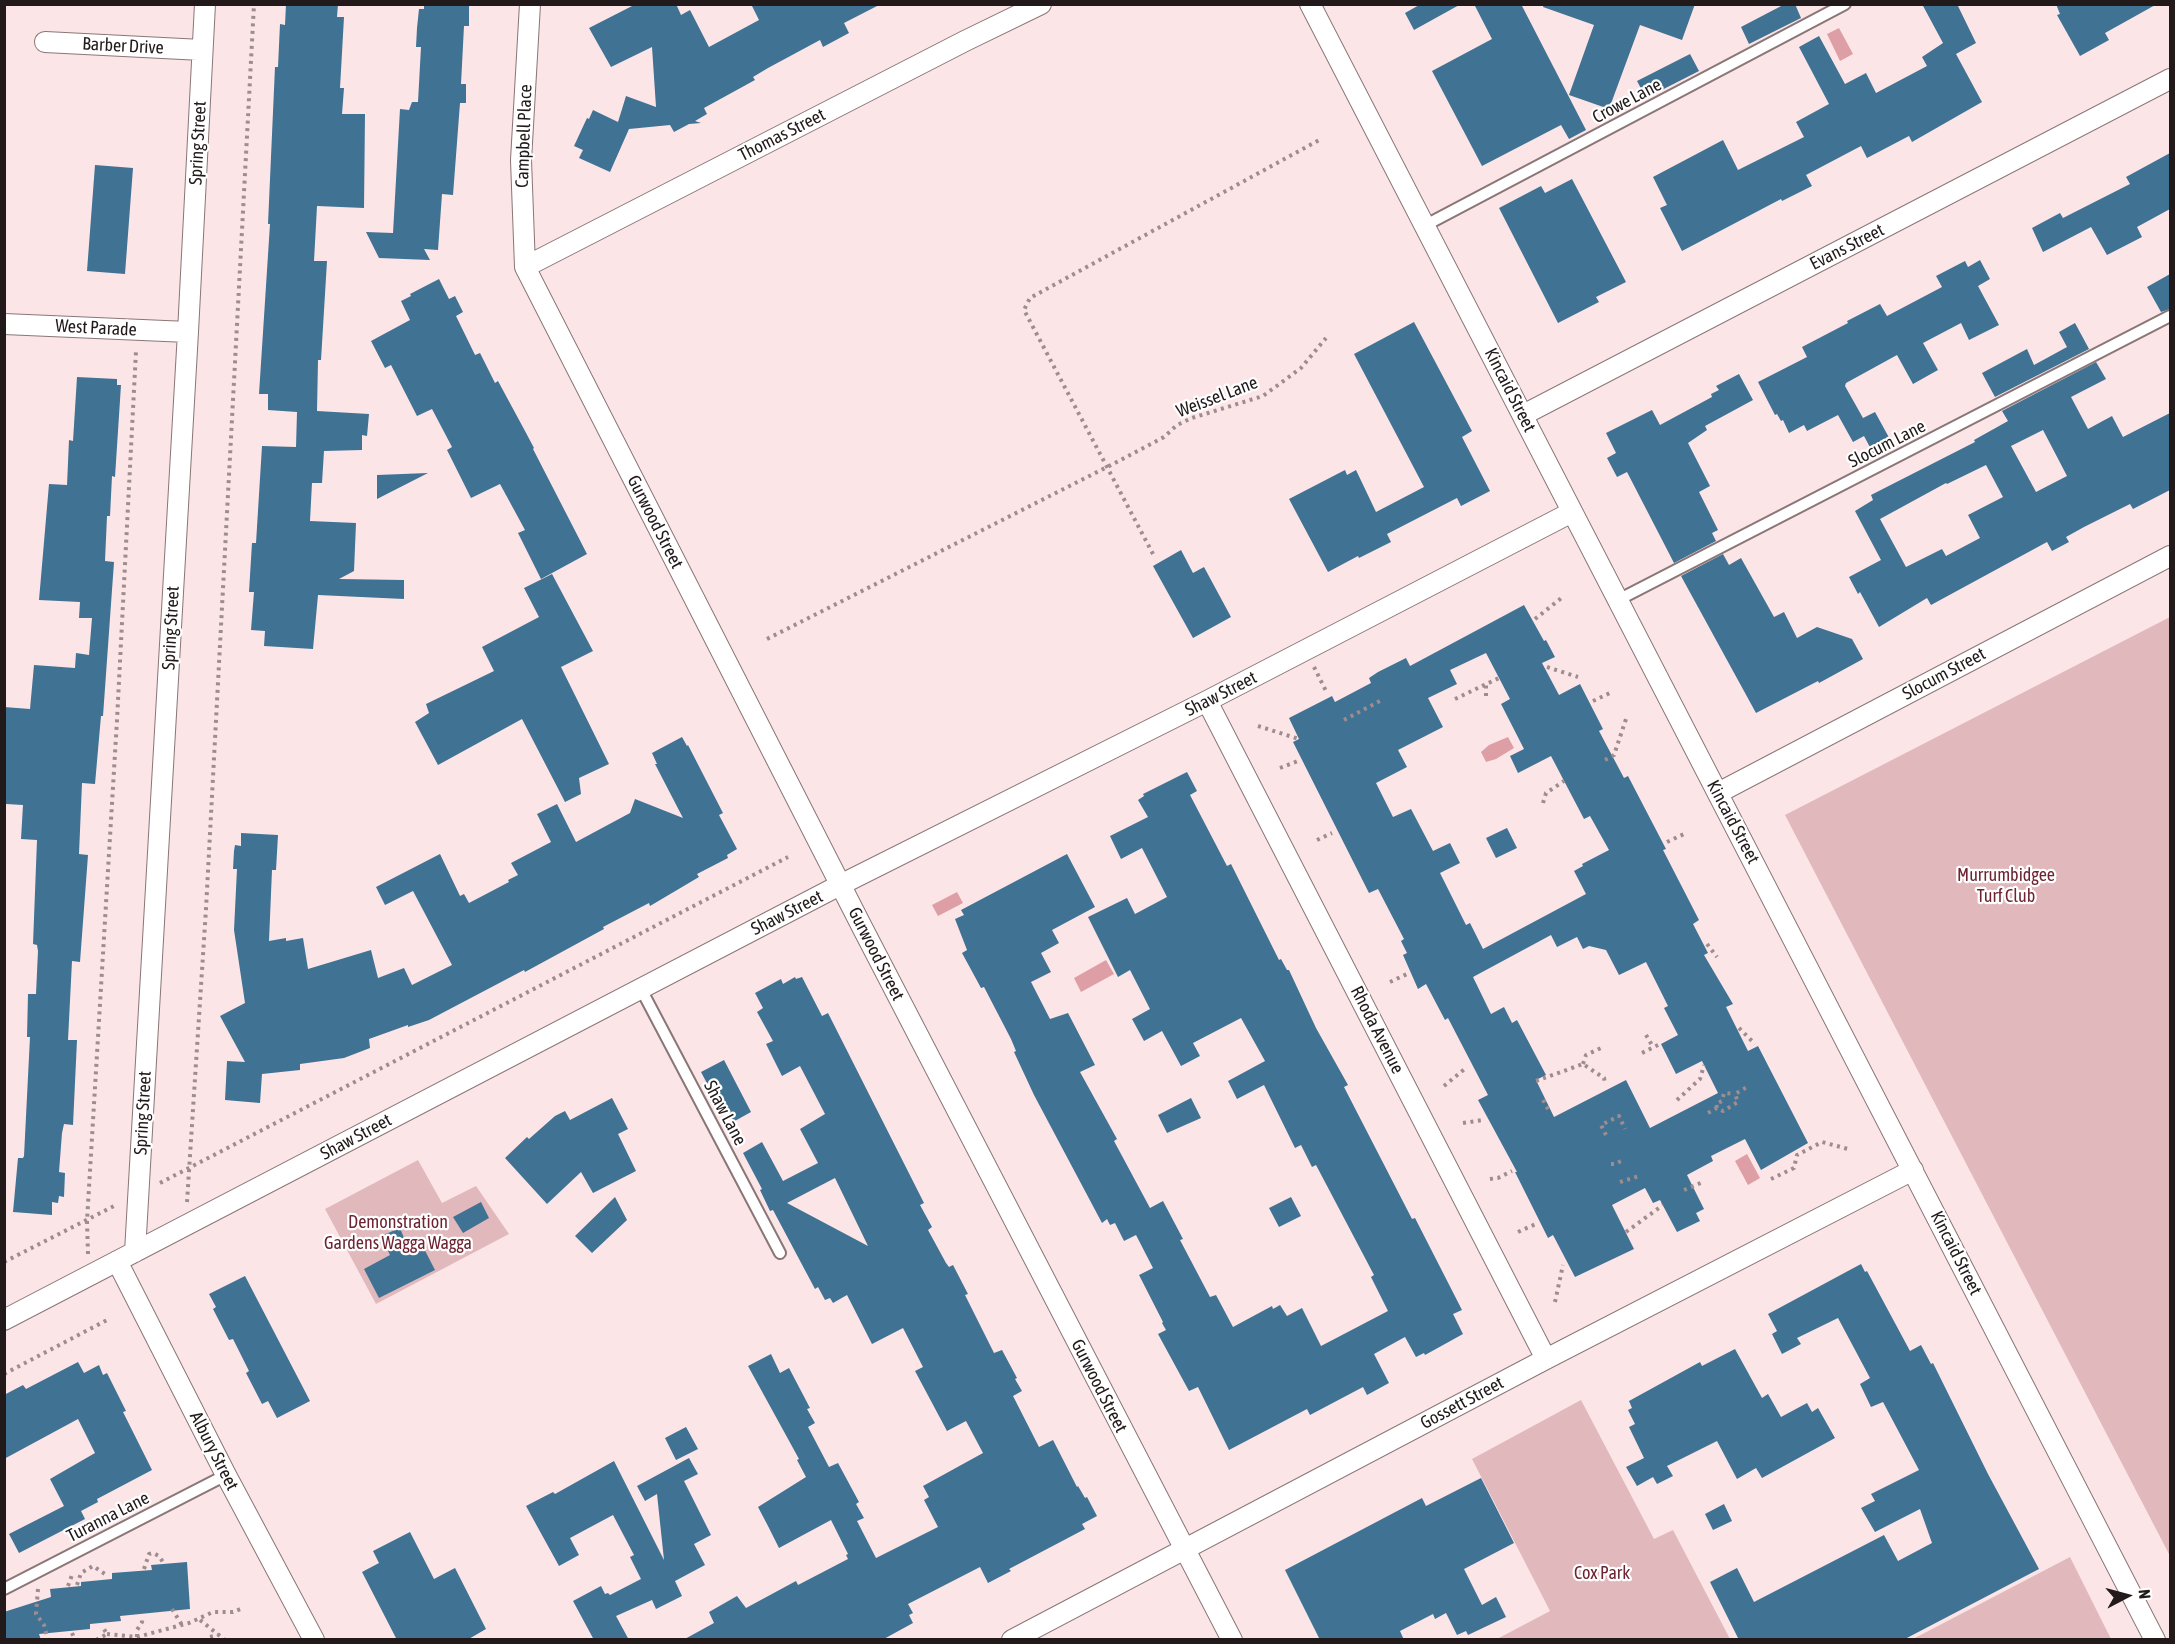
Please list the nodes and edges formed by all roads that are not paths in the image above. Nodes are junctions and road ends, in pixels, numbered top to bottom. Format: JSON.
{"nodes":[{"id":1,"x":205,"y":4,"type":"edge"},
{"id":2,"x":530,"y":4,"type":"edge"},
{"id":3,"x":1041,"y":4,"type":"edge"},
{"id":4,"x":1310,"y":4,"type":"edge"},
{"id":5,"x":1845,"y":4,"type":"edge"},
{"id":6,"x":45,"y":42,"type":"dead end"},
{"id":7,"x":202,"y":50,"type":"junction"},
{"id":8,"x":2170,"y":79,"type":"edge"},
{"id":9,"x":1424,"y":226,"type":"junction"},
{"id":10,"x":525,"y":267,"type":"junction"},
{"id":11,"x":2170,"y":316,"type":"edge"},
{"id":12,"x":4,"y":324,"type":"edge"},
{"id":13,"x":188,"y":332,"type":"junction"},
{"id":14,"x":1522,"y":415,"type":"junction"},
{"id":15,"x":1572,"y":512,"type":"junction"},
{"id":16,"x":2170,"y":556,"type":"edge"},
{"id":17,"x":1618,"y":600,"type":"junction"},
{"id":18,"x":1207,"y":701,"type":"junction"},
{"id":19,"x":1718,"y":793,"type":"junction"},
{"id":20,"x":840,"y":885,"type":"junction"},
{"id":21,"x":641,"y":989,"type":"junction"},
{"id":22,"x":1913,"y":1170,"type":"junction"},
{"id":23,"x":135,"y":1252,"type":"junction"},
{"id":24,"x":780,"y":1254,"type":"dead end"},
{"id":25,"x":117,"y":1261,"type":"junction"},
{"id":26,"x":4,"y":1320,"type":"edge"},
{"id":27,"x":1546,"y":1359,"type":"junction"},
{"id":28,"x":226,"y":1475,"type":"junction"},
{"id":29,"x":1183,"y":1549,"type":"junction"},
{"id":30,"x":4,"y":1589,"type":"edge"},
{"id":31,"x":314,"y":1640,"type":"edge"},
{"id":32,"x":1012,"y":1640,"type":"edge"},
{"id":33,"x":1232,"y":1640,"type":"edge"},
{"id":34,"x":2155,"y":1640,"type":"edge"}],
"edges":[{"from":1,"to":7,"type":"street","name":"Spring Street"},
{"from":2,"to":10,"type":"street","name":"Campbell Place"},
{"from":3,"to":10,"type":"street","name":"Thomas Street"},
{"from":4,"to":9,"type":"street","name":"Kincaid Street"},
{"from":5,"to":9,"type":"lane","name":"Crowe Lane"},
{"from":6,"to":7,"type":"street","name":"Barber Drive"},
{"from":7,"to":13,"type":"street","name":"Spring Street"},
{"from":8,"to":14,"type":"street","name":"Evans Street"},
{"from":9,"to":14,"type":"street","name":"Kincaid Street"},
{"from":10,"to":20,"type":"street","name":"Gurwood Street"},
{"from":11,"to":17,"type":"lane","name":"Slocum Lane"},
{"from":12,"to":13,"type":"street","name":"West Parade"},
{"from":13,"to":23,"type":"street","name":"Spring Street"},
{"from":14,"to":15,"type":"street","name":"Kincaid Street"},
{"from":15,"to":17,"type":"street","name":"Kincaid Street"},
{"from":15,"to":18,"type":"street","name":"Shaw Street"},
{"from":16,"to":19,"type":"street","name":"Slocum Street"},
{"from":17,"to":19,"type":"street","name":"Kincaid Street"},
{"from":18,"to":20,"type":"street","name":"Shaw Street"},
{"from":18,"to":27,"type":"street","name":"Rhoda Avenue"},
{"from":19,"to":22,"type":"street","name":"Kincaid Street"},
{"from":20,"to":21,"type":"street","name":"Shaw Street"},
{"from":20,"to":29,"type":"street","name":"Gurwood Street"},
{"from":21,"to":23,"type":"street","name":"Shaw Street"},
{"from":21,"to":24,"type":"lane","name":"Shaw Lane"},
{"from":22,"to":27,"type":"street","name":"Gossett Street"},
{"from":22,"to":34,"type":"street","name":"Kincaid Street"},
{"from":23,"to":25,"type":"street","name":"Shaw Street"},
{"from":25,"to":26,"type":"street","name":"Shaw Street"},
{"from":25,"to":28,"type":"street","name":"Albury Street"},
{"from":27,"to":29,"type":"street","name":"Gossett Street"},
{"from":28,"to":30,"type":"lane","name":"Turanna Lane"},
{"from":28,"to":31,"type":"street","name":"Albury Street"},
{"from":29,"to":32,"type":"street","name":"Gossett Street"},
{"from":29,"to":33,"type":"street","name":"Gurwood Street"}]}
